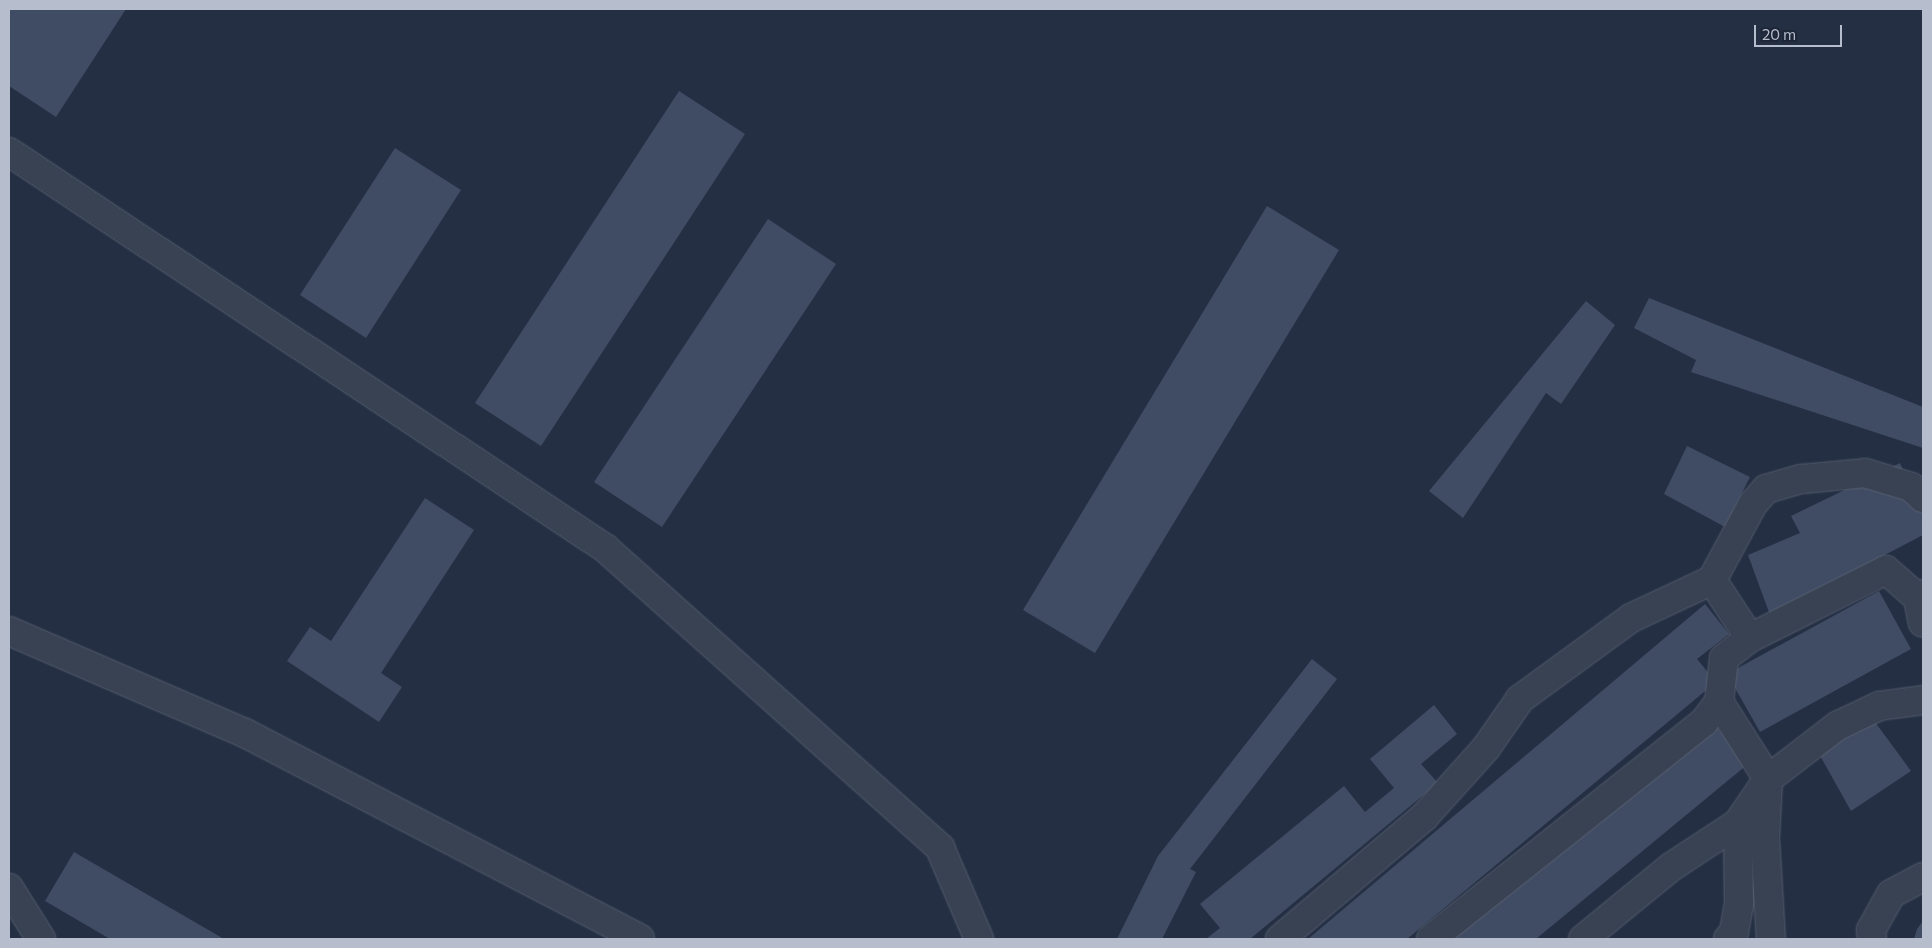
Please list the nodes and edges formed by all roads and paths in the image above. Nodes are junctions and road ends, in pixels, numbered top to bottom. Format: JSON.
{"nodes":[{"id":1,"x":9,"y":152,"type":"edge"},
{"id":2,"x":1923,"y":498,"type":"edge"},
{"id":3,"x":1712,"y":580,"type":"junction"},
{"id":4,"x":1922,"y":605,"type":"edge"},
{"id":5,"x":9,"y":631,"type":"edge"},
{"id":6,"x":1750,"y":638,"type":"junction"},
{"id":7,"x":1923,"y":700,"type":"edge"},
{"id":8,"x":1719,"y":702,"type":"junction"},
{"id":9,"x":1768,"y":779,"type":"junction"},
{"id":10,"x":1738,"y":823,"type":"junction"},
{"id":11,"x":1923,"y":877,"type":"edge"},
{"id":12,"x":9,"y":888,"type":"edge"},
{"id":13,"x":41,"y":939,"type":"edge"},
{"id":14,"x":640,"y":939,"type":"edge"},
{"id":15,"x":979,"y":939,"type":"edge"},
{"id":16,"x":1280,"y":939,"type":"edge"},
{"id":17,"x":1431,"y":939,"type":"edge"},
{"id":18,"x":1582,"y":939,"type":"edge"},
{"id":19,"x":1728,"y":939,"type":"edge"},
{"id":20,"x":1771,"y":939,"type":"edge"},
{"id":21,"x":1872,"y":939,"type":"edge"}],
"edges":[{"from":1,"to":15,"type":"lane"},
{"from":2,"to":3,"type":"lane"},
{"from":3,"to":6,"type":"lane"},
{"from":3,"to":16,"type":"lane"},
{"from":4,"to":6,"type":"lane"},
{"from":5,"to":14,"type":"lane"},
{"from":6,"to":8,"type":"lane"},
{"from":7,"to":9,"type":"lane"},
{"from":8,"to":9,"type":"lane"},
{"from":8,"to":17,"type":"lane"},
{"from":9,"to":10,"type":"lane"},
{"from":9,"to":20,"type":"lane"},
{"from":10,"to":18,"type":"lane"},
{"from":10,"to":19,"type":"lane"},
{"from":11,"to":21,"type":"lane"},
{"from":12,"to":13,"type":"lane"}]}
